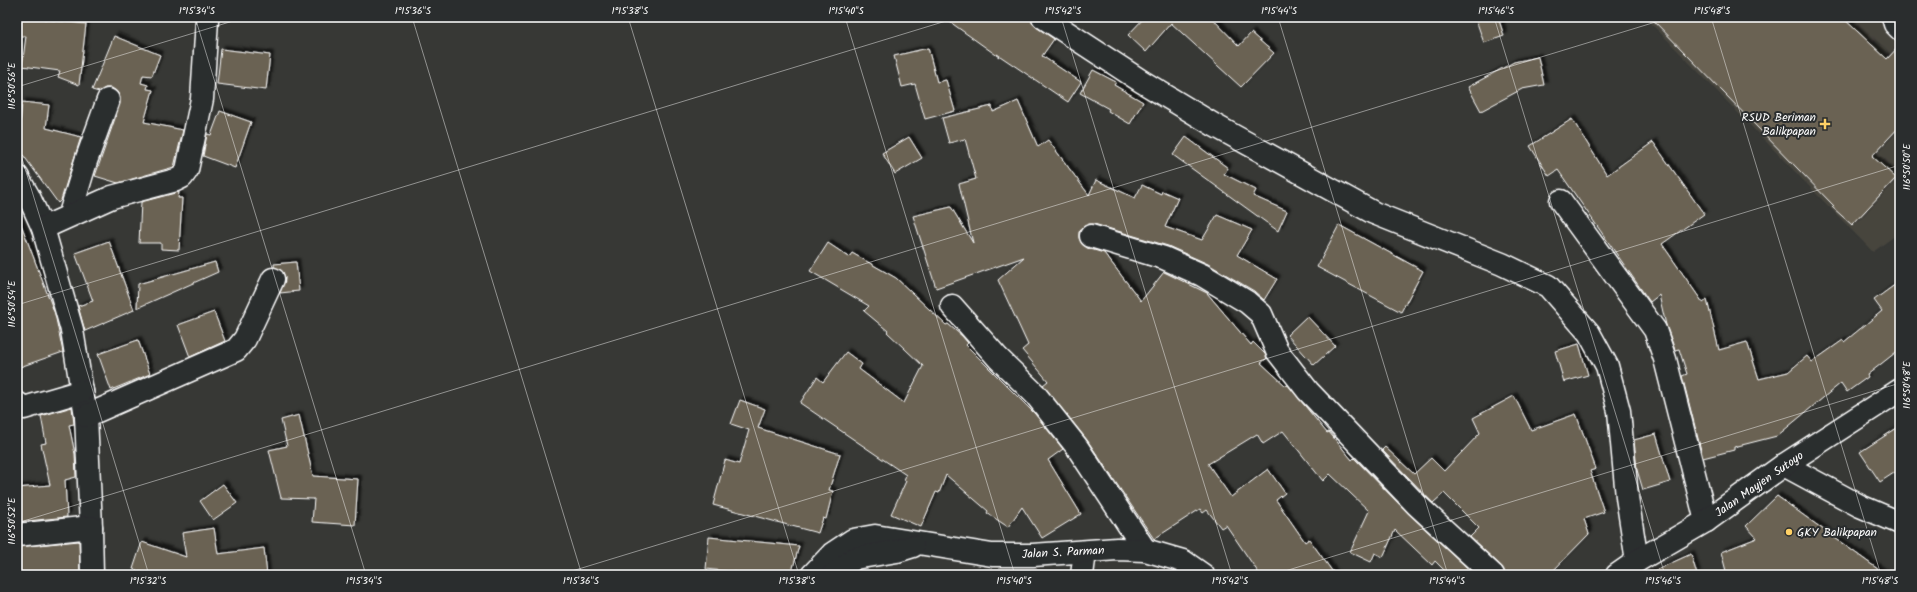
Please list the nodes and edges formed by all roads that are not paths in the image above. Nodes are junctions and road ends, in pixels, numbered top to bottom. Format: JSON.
{"nodes":[{"id":1,"x":1043,"y":17,"type":"edge"},
{"id":2,"x":1893,"y":17,"type":"edge"},
{"id":3,"x":207,"y":20,"type":"dead end"},
{"id":4,"x":1900,"y":29,"type":"edge"},
{"id":5,"x":108,"y":100,"type":"dead end"},
{"id":6,"x":17,"y":176,"type":"edge"},
{"id":7,"x":1561,"y":201,"type":"dead end"},
{"id":8,"x":70,"y":214,"type":"junction"},
{"id":9,"x":43,"y":228,"type":"junction"},
{"id":10,"x":1091,"y":236,"type":"dead end"},
{"id":11,"x":273,"y":279,"type":"dead end"},
{"id":12,"x":952,"y":306,"type":"dead end"},
{"id":13,"x":1900,"y":390,"type":"edge"},
{"id":14,"x":82,"y":391,"type":"junction"},
{"id":15,"x":17,"y":403,"type":"edge"},
{"id":16,"x":86,"y":416,"type":"junction"},
{"id":17,"x":1784,"y":465,"type":"junction"},
{"id":18,"x":1706,"y":521,"type":"junction"},
{"id":19,"x":1900,"y":523,"type":"edge"},
{"id":20,"x":91,"y":527,"type":"junction"},
{"id":21,"x":17,"y":535,"type":"edge"},
{"id":22,"x":918,"y":544,"type":"junction"},
{"id":23,"x":1145,"y":550,"type":"junction"},
{"id":24,"x":1085,"y":552,"type":"junction"},
{"id":25,"x":1637,"y":561,"type":"junction"},
{"id":26,"x":92,"y":575,"type":"edge"},
{"id":27,"x":812,"y":575,"type":"edge"},
{"id":28,"x":833,"y":575,"type":"edge"},
{"id":29,"x":1082,"y":575,"type":"edge"},
{"id":30,"x":1203,"y":575,"type":"edge"},
{"id":31,"x":1493,"y":575,"type":"edge"},
{"id":32,"x":1617,"y":575,"type":"edge"}],
"edges":[{"from":1,"to":25,"type":"street"},
{"from":2,"to":4,"type":"street"},
{"from":3,"to":8,"type":"street"},
{"from":5,"to":8,"type":"street"},
{"from":6,"to":9,"type":"street"},
{"from":7,"to":18,"type":"street"},
{"from":8,"to":9,"type":"street"},
{"from":9,"to":14,"type":"street"},
{"from":10,"to":31,"type":"street"},
{"from":11,"to":16,"type":"street"},
{"from":12,"to":23,"type":"street"},
{"from":13,"to":17,"type":"street","name":"Jalan Mayjen Sutoyo"},
{"from":14,"to":15,"type":"street"},
{"from":14,"to":16,"type":"street"},
{"from":16,"to":20,"type":"street"},
{"from":17,"to":18,"type":"street","name":"Jalan Mayjen Sutoyo"},
{"from":17,"to":19,"type":"street"},
{"from":18,"to":25,"type":"street","name":"Jalan Mayjen Sutoyo"},
{"from":20,"to":21,"type":"street"},
{"from":20,"to":26,"type":"street"},
{"from":22,"to":24,"type":"street","name":"Jalan S. Parman"},
{"from":22,"to":27,"type":"street","name":"Jalan S. Parman"},
{"from":22,"to":28,"type":"street","name":"Jalan S. Parman"},
{"from":23,"to":24,"type":"street","name":"Jalan S. Parman"},
{"from":23,"to":30,"type":"street","name":"Jalan S. Parman"},
{"from":24,"to":29,"type":"street"},
{"from":25,"to":32,"type":"street","name":"Jalan Mayjen Sutoyo"}]}
